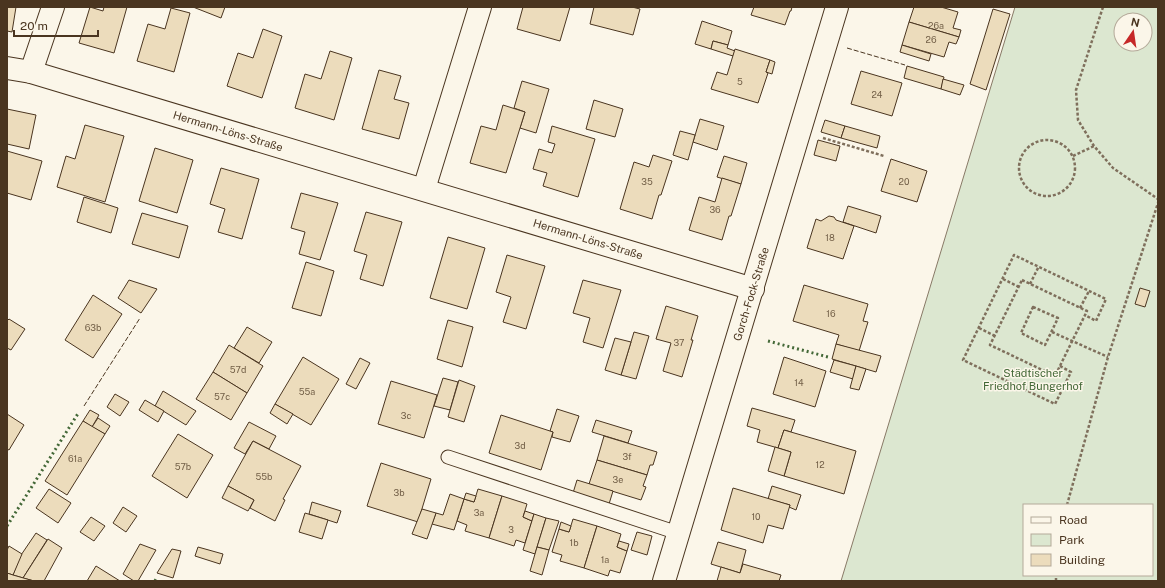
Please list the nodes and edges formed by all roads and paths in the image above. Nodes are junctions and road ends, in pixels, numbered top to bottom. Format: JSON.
{"nodes":[{"id":1,"x":52,"y":7,"type":"edge"},
{"id":2,"x":480,"y":7,"type":"edge"},
{"id":3,"x":837,"y":7,"type":"edge"},
{"id":4,"x":1103,"y":7,"type":"edge"},
{"id":5,"x":7,"y":68,"type":"edge"},
{"id":6,"x":31,"y":72,"type":"junction"},
{"id":7,"x":800,"y":131,"type":"junction"},
{"id":8,"x":1094,"y":146,"type":"junction"},
{"id":9,"x":884,"y":156,"type":"dead end"},
{"id":10,"x":1073,"y":156,"type":"junction"},
{"id":11,"x":424,"y":189,"type":"junction"},
{"id":12,"x":1158,"y":200,"type":"edge"},
{"id":13,"x":1158,"y":203,"type":"edge"},
{"id":14,"x":1039,"y":266,"type":"junction"},
{"id":15,"x":1003,"y":279,"type":"junction"},
{"id":16,"x":1030,"y":284,"type":"junction"},
{"id":17,"x":1019,"y":287,"type":"junction"},
{"id":18,"x":753,"y":289,"type":"junction"},
{"id":19,"x":1089,"y":290,"type":"junction"},
{"id":20,"x":1080,"y":308,"type":"junction"},
{"id":21,"x":1085,"y":316,"type":"junction"},
{"id":22,"x":979,"y":328,"type":"junction"},
{"id":23,"x":1052,"y":332,"type":"junction"},
{"id":24,"x":995,"y":336,"type":"junction"},
{"id":25,"x":1072,"y":341,"type":"junction"},
{"id":26,"x":1108,"y":357,"type":"junction"},
{"id":27,"x":1060,"y":366,"type":"junction"},
{"id":28,"x":448,"y":457,"type":"dead end"},
{"id":29,"x":1067,"y":504,"type":"edge"},
{"id":30,"x":678,"y":533,"type":"junction"},
{"id":31,"x":664,"y":581,"type":"edge"}],
"edges":[{"from":1,"to":6,"type":"street"},
{"from":2,"to":11,"type":"street"},
{"from":3,"to":7,"type":"street","name":"Gorch-Fock-Straße"},
{"from":4,"to":8,"type":"path"},
{"from":5,"to":6,"type":"street","name":"Hermann-Löns-Straße"},
{"from":6,"to":11,"type":"street","name":"Hermann-Löns-Straße"},
{"from":7,"to":9,"type":"path"},
{"from":7,"to":18,"type":"street","name":"Gorch-Fock-Straße"},
{"from":8,"to":10,"type":"path"},
{"from":8,"to":12,"type":"path"},
{"from":10,"to":10,"type":"path"},
{"from":11,"to":18,"type":"street","name":"Hermann-Löns-Straße"},
{"from":13,"to":26,"type":"path"},
{"from":14,"to":15,"type":"path"},
{"from":14,"to":16,"type":"path"},
{"from":14,"to":19,"type":"path"},
{"from":15,"to":17,"type":"path"},
{"from":15,"to":22,"type":"path"},
{"from":16,"to":17,"type":"path"},
{"from":16,"to":20,"type":"path"},
{"from":17,"to":24,"type":"path"},
{"from":18,"to":30,"type":"street","name":"Gorch-Fock-Straße"},
{"from":19,"to":20,"type":"path"},
{"from":19,"to":21,"type":"path"},
{"from":20,"to":21,"type":"path"},
{"from":21,"to":25,"type":"path"},
{"from":22,"to":24,"type":"path"},
{"from":22,"to":27,"type":"path"},
{"from":23,"to":23,"type":"path"},
{"from":23,"to":25,"type":"path"},
{"from":24,"to":27,"type":"path"},
{"from":25,"to":26,"type":"path"},
{"from":25,"to":27,"type":"path"},
{"from":26,"to":29,"type":"path"},
{"from":28,"to":30,"type":"lane"},
{"from":30,"to":31,"type":"street","name":"Gorch-Fock-Straße"}]}
